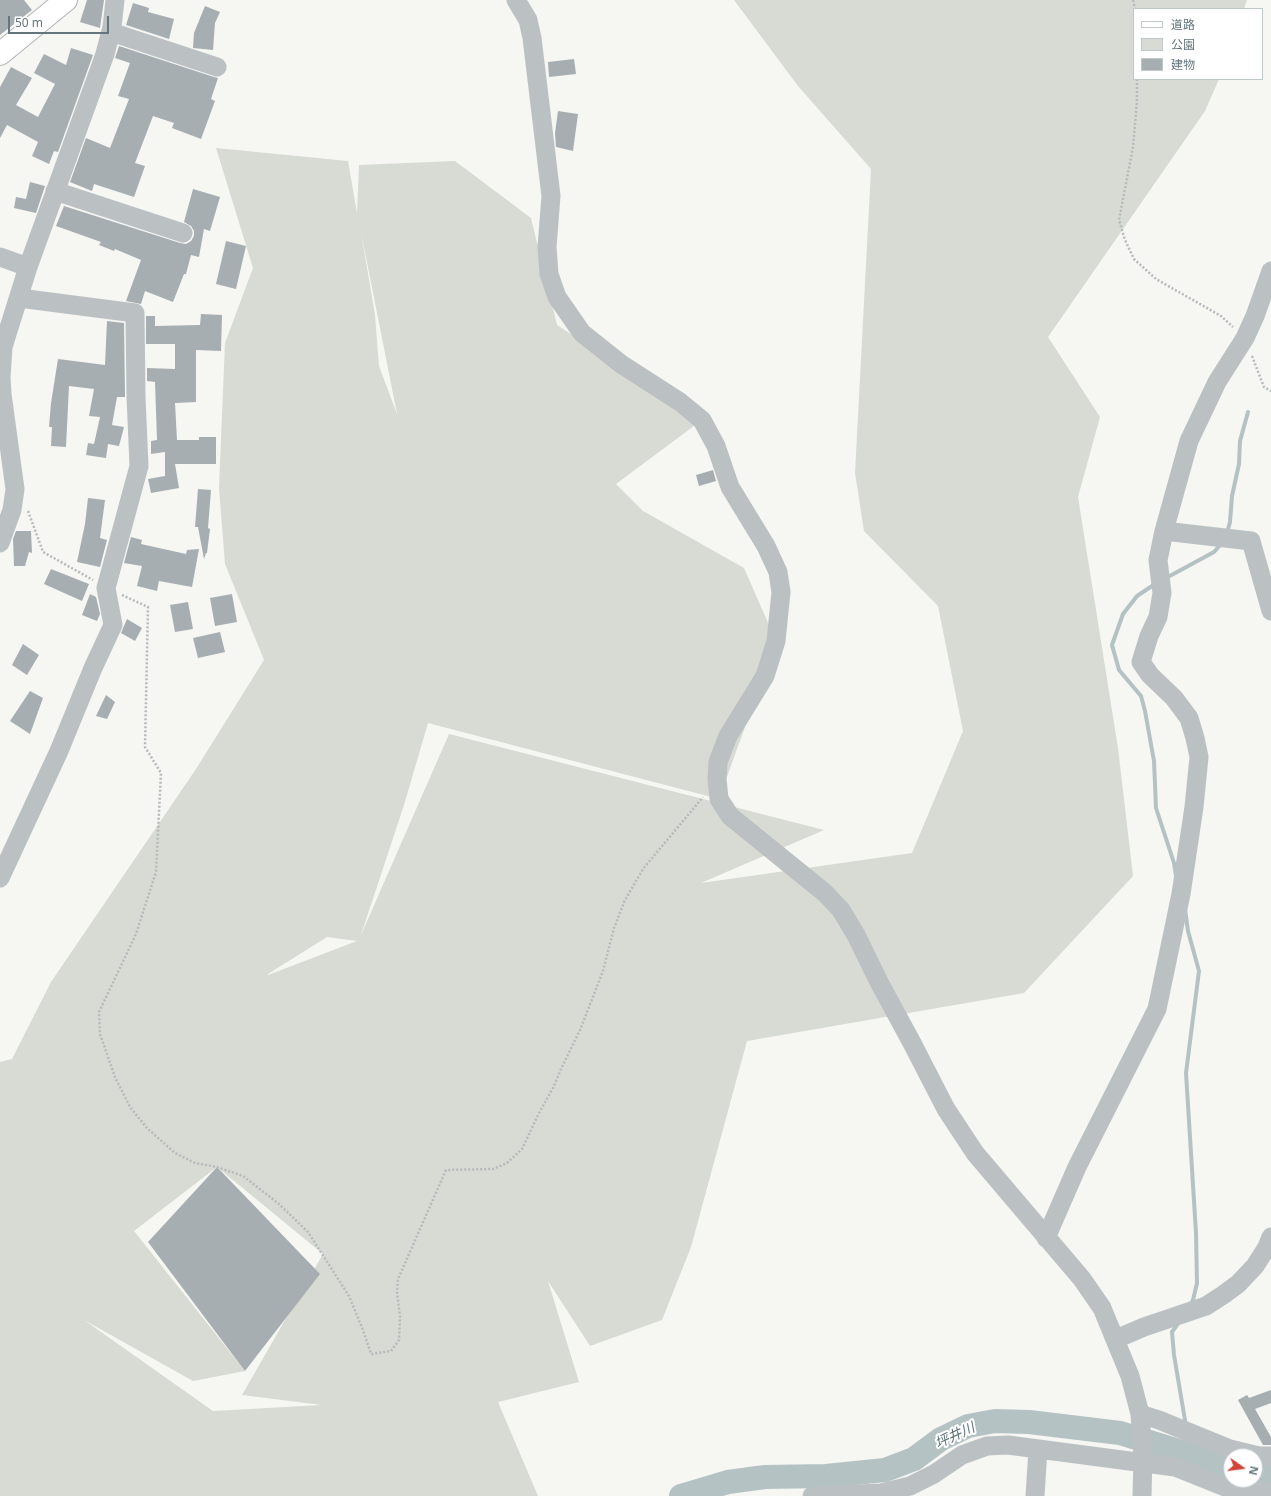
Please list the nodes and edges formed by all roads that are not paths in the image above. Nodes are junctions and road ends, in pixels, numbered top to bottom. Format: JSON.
{"nodes":[{"id":1,"x":66,"y":0,"type":"edge"},
{"id":2,"x":115,"y":0,"type":"edge"},
{"id":3,"x":516,"y":0,"type":"edge"},
{"id":4,"x":111,"y":32,"type":"junction"},
{"id":5,"x":0,"y":54,"type":"edge"},
{"id":6,"x":217,"y":67,"type":"dead end"},
{"id":7,"x":55,"y":191,"type":"junction"},
{"id":8,"x":183,"y":233,"type":"dead end"},
{"id":9,"x":0,"y":257,"type":"edge"},
{"id":10,"x":28,"y":267,"type":"junction"},
{"id":11,"x":1271,"y":270,"type":"edge"},
{"id":12,"x":19,"y":298,"type":"junction"},
{"id":13,"x":5,"y":320,"type":"edge"},
{"id":14,"x":1164,"y":531,"type":"junction"},
{"id":15,"x":0,"y":543,"type":"edge"},
{"id":16,"x":1271,"y":611,"type":"edge"},
{"id":17,"x":0,"y":878,"type":"edge"},
{"id":18,"x":1271,"y":1237,"type":"edge"},
{"id":19,"x":1046,"y":1238,"type":"junction"},
{"id":20,"x":1116,"y":1339,"type":"junction"},
{"id":21,"x":1140,"y":1418,"type":"junction"},
{"id":22,"x":1038,"y":1449,"type":"junction"},
{"id":23,"x":1271,"y":1456,"type":"edge"},
{"id":24,"x":1143,"y":1459,"type":"junction"},
{"id":25,"x":1271,"y":1492,"type":"edge"},
{"id":26,"x":812,"y":1496,"type":"edge"},
{"id":27,"x":1035,"y":1496,"type":"edge"},
{"id":28,"x":1142,"y":1496,"type":"edge"}],
"edges":[{"from":1,"to":5,"type":"main road"},
{"from":2,"to":4,"type":"street"},
{"from":3,"to":19,"type":"street"},
{"from":4,"to":6,"type":"street"},
{"from":4,"to":7,"type":"street"},
{"from":7,"to":8,"type":"street"},
{"from":7,"to":10,"type":"street"},
{"from":9,"to":10,"type":"street"},
{"from":10,"to":12,"type":"street"},
{"from":11,"to":14,"type":"street"},
{"from":12,"to":13,"type":"street"},
{"from":12,"to":17,"type":"street"},
{"from":13,"to":15,"type":"street"},
{"from":14,"to":16,"type":"street"},
{"from":14,"to":19,"type":"street"},
{"from":18,"to":20,"type":"street"},
{"from":19,"to":20,"type":"street"},
{"from":20,"to":21,"type":"street"},
{"from":21,"to":23,"type":"street"},
{"from":21,"to":24,"type":"street"},
{"from":22,"to":24,"type":"street"},
{"from":22,"to":26,"type":"street"},
{"from":22,"to":27,"type":"street"},
{"from":24,"to":25,"type":"street"},
{"from":24,"to":28,"type":"street"}]}
